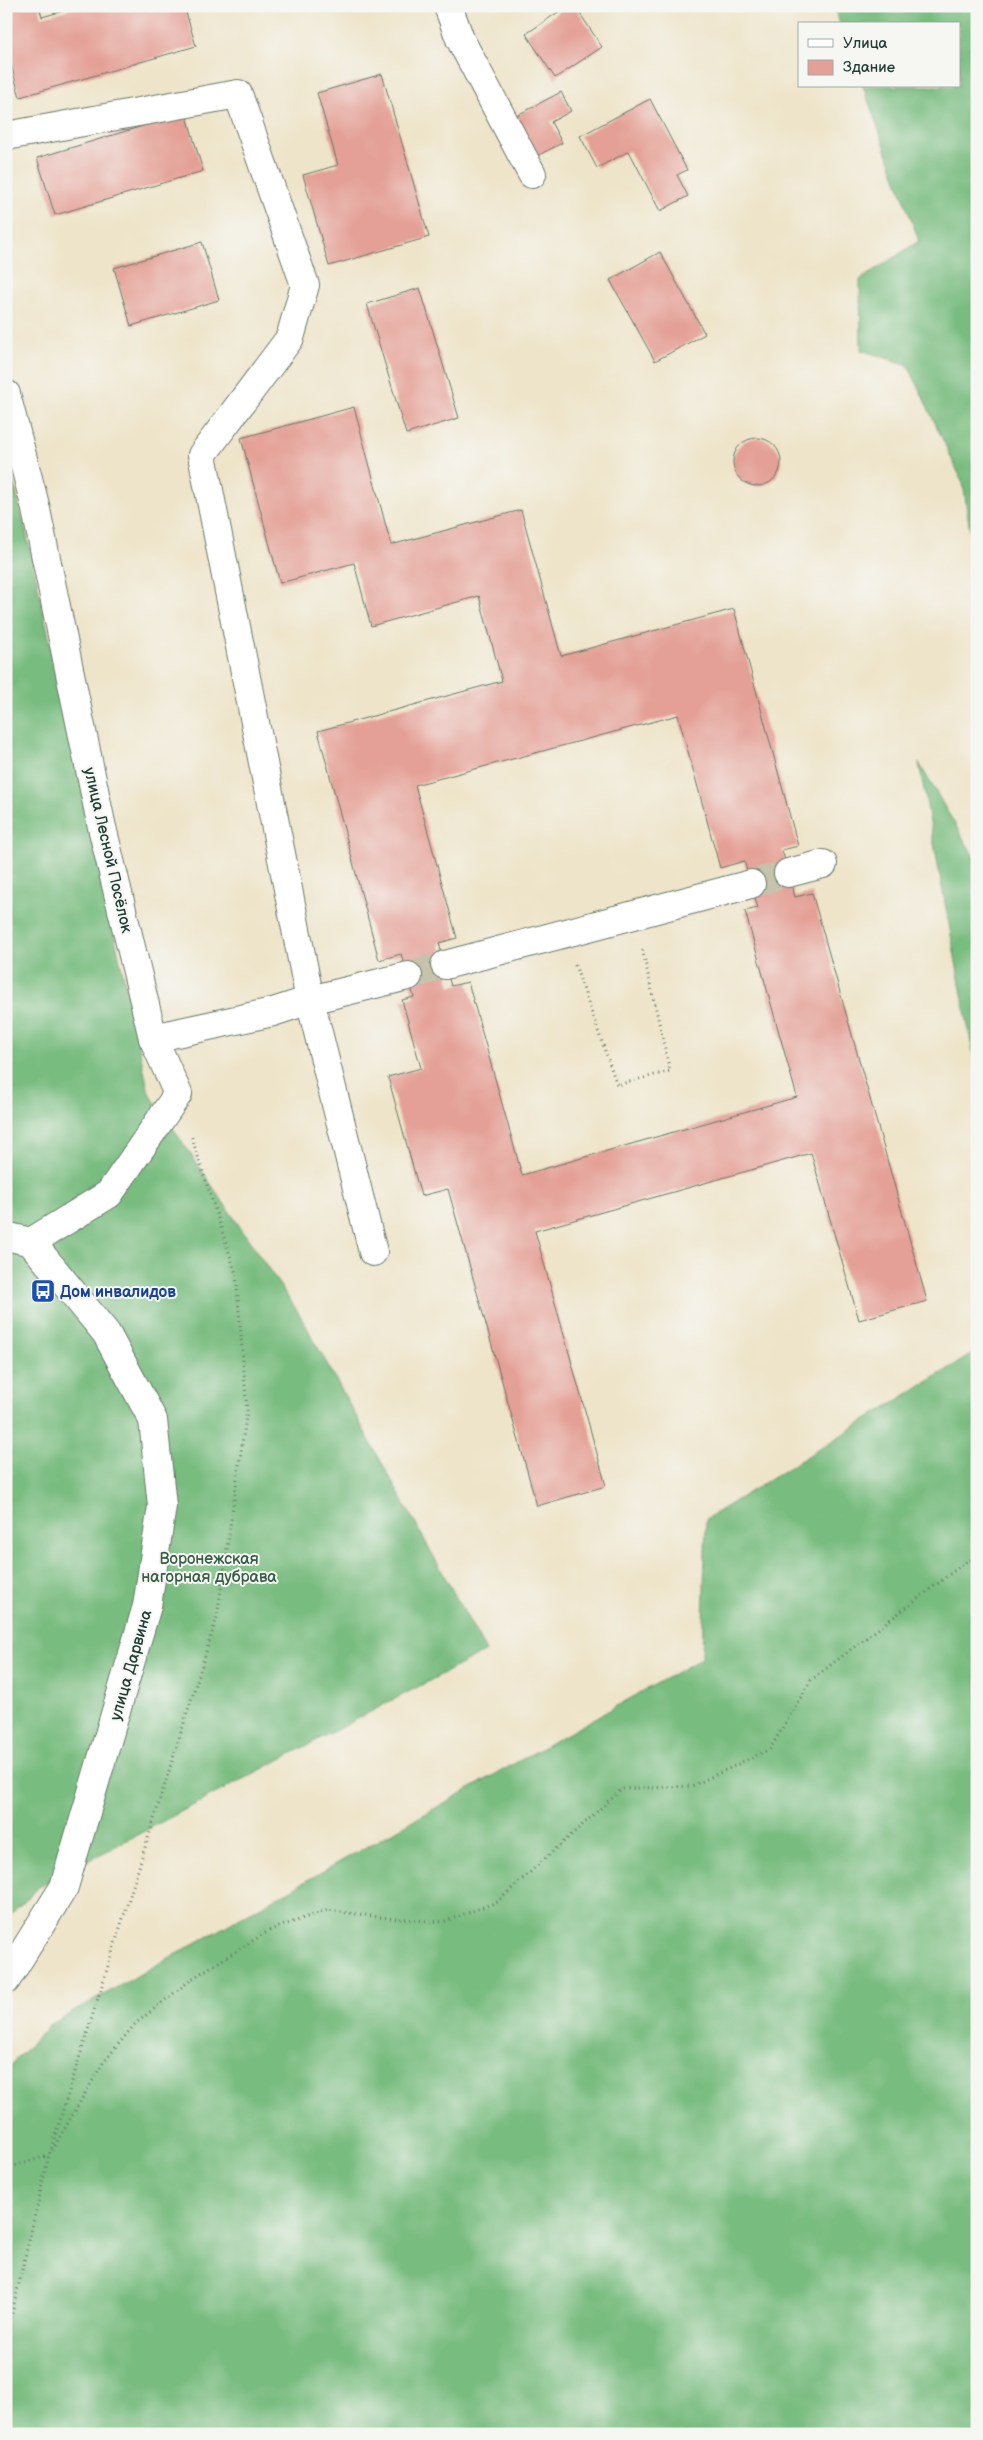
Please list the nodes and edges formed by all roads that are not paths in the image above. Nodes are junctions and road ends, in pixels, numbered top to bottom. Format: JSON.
{"nodes":[{"id":1,"x":448,"y":6,"type":"edge"},
{"id":2,"x":6,"y":136,"type":"edge"},
{"id":3,"x":532,"y":174,"type":"dead end"},
{"id":4,"x":6,"y":394,"type":"edge"},
{"id":5,"x":823,"y":864,"type":"dead end"},
{"id":6,"x":788,"y":873,"type":"tunnel mouth"},
{"id":7,"x":751,"y":884,"type":"tunnel mouth"},
{"id":8,"x":445,"y":965,"type":"tunnel mouth"},
{"id":9,"x":408,"y":976,"type":"tunnel mouth"},
{"id":10,"x":310,"y":1000,"type":"junction"},
{"id":11,"x":154,"y":1038,"type":"junction"},
{"id":12,"x":19,"y":1239,"type":"edge"},
{"id":13,"x":374,"y":1252,"type":"dead end"},
{"id":14,"x":6,"y":1980,"type":"edge"}],
"edges":[{"from":1,"to":3,"type":"street"},
{"from":2,"to":10,"type":"street"},
{"from":4,"to":11,"type":"street","name":"улица Лесной Посёлок"},
{"from":5,"to":6,"type":"street"},
{"from":7,"to":8,"type":"street"},
{"from":9,"to":10,"type":"street"},
{"from":10,"to":11,"type":"street"},
{"from":10,"to":13,"type":"street"},
{"from":11,"to":12,"type":"street","name":"улица Лесной Посёлок"},
{"from":12,"to":14,"type":"street","name":"улица Дарвина"}]}
